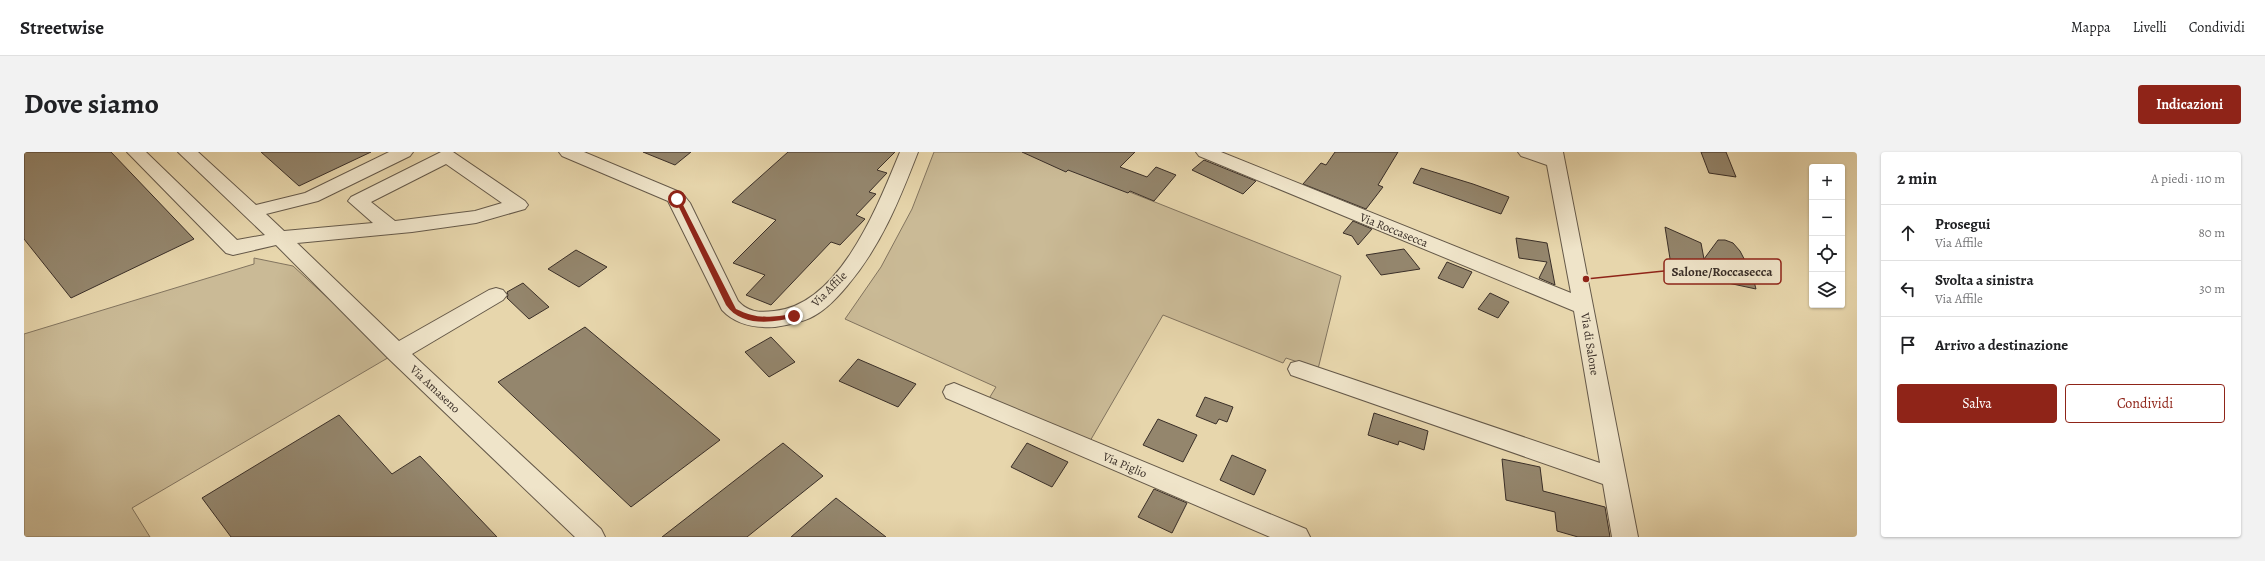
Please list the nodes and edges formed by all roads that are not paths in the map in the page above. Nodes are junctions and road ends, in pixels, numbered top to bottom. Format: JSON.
{"nodes":[{"id":1,"x":136,"y":152,"type":"edge"},
{"id":2,"x":187,"y":152,"type":"edge"},
{"id":3,"x":404,"y":152,"type":"edge"},
{"id":4,"x":568,"y":152,"type":"edge"},
{"id":5,"x":909,"y":152,"type":"edge"},
{"id":6,"x":1205,"y":152,"type":"edge"},
{"id":7,"x":1527,"y":152,"type":"edge"},
{"id":8,"x":1555,"y":156,"type":"edge"},
{"id":9,"x":251,"y":212,"type":"junction"},
{"id":10,"x":374,"y":216,"type":"junction"},
{"id":11,"x":390,"y":227,"type":"junction"},
{"id":12,"x":305,"y":236,"type":"junction"},
{"id":13,"x":280,"y":238,"type":"junction"},
{"id":14,"x":496,"y":295,"type":"dead end"},
{"id":15,"x":1584,"y":307,"type":"junction"},
{"id":16,"x":397,"y":353,"type":"junction"},
{"id":17,"x":1299,"y":369,"type":"dead end"},
{"id":18,"x":954,"y":392,"type":"dead end"},
{"id":19,"x":1614,"y":478,"type":"junction"},
{"id":20,"x":592,"y":537,"type":"edge"},
{"id":21,"x":1297,"y":537,"type":"edge"},
{"id":22,"x":1625,"y":537,"type":"edge"}],
"edges":[{"from":1,"to":13,"type":"street"},
{"from":2,"to":9,"type":"street","name":"Via Amaseno"},
{"from":3,"to":9,"type":"street"},
{"from":4,"to":5,"type":"street","name":"Via Affile"},
{"from":6,"to":15,"type":"street","name":"Via Roccasecca"},
{"from":7,"to":8,"type":"street"},
{"from":8,"to":15,"type":"street","name":"Via di Salone"},
{"from":9,"to":13,"type":"street","name":"Via Amaseno"},
{"from":10,"to":11,"type":"street"},
{"from":10,"to":11,"type":"street"},
{"from":10,"to":12,"type":"street"},
{"from":11,"to":12,"type":"street"},
{"from":12,"to":13,"type":"street"},
{"from":13,"to":16,"type":"street","name":"Via Amaseno"},
{"from":14,"to":16,"type":"street"},
{"from":15,"to":19,"type":"street","name":"Via di Salone"},
{"from":16,"to":20,"type":"street","name":"Via Amaseno"},
{"from":17,"to":19,"type":"street"},
{"from":18,"to":21,"type":"street","name":"Via Piglio"},
{"from":19,"to":22,"type":"street","name":"Via di Salone"}]}
